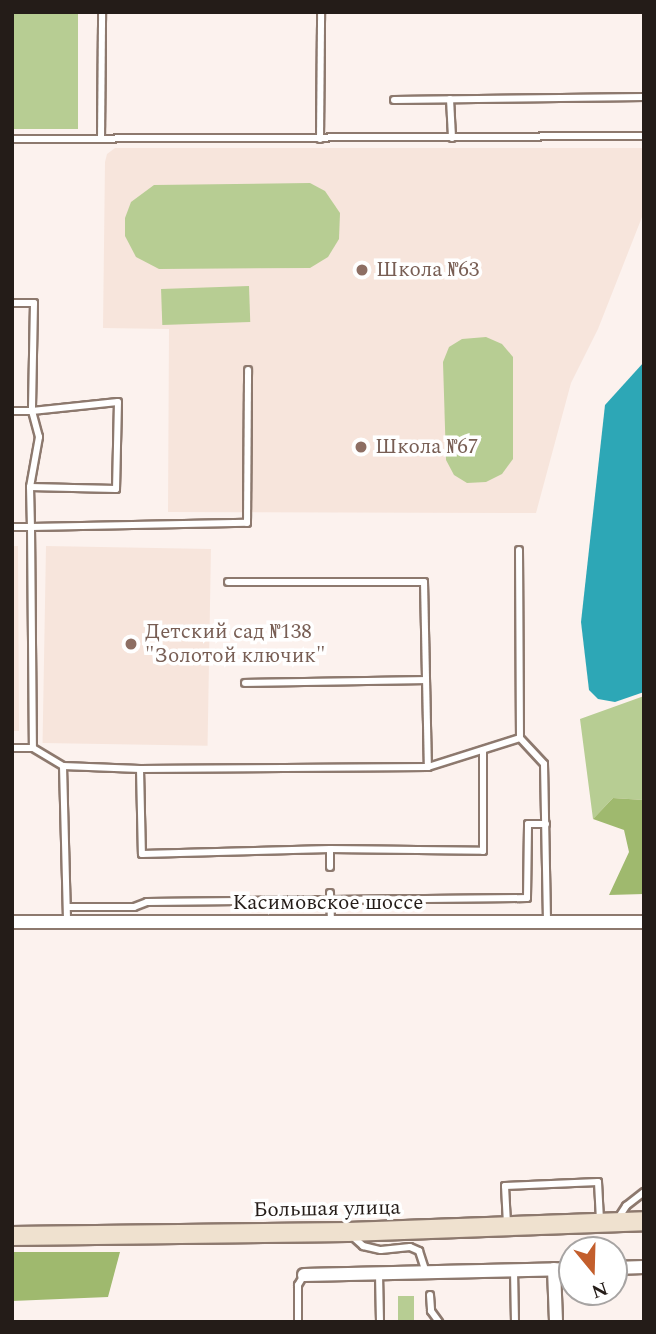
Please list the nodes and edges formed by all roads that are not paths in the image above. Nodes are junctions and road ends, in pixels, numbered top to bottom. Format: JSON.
{"nodes":[{"id":1,"x":102,"y":12,"type":"edge"},
{"id":2,"x":321,"y":12,"type":"edge"},
{"id":3,"x":644,"y":97,"type":"edge"},
{"id":4,"x":450,"y":99,"type":"junction"},
{"id":5,"x":394,"y":100,"type":"dead end"},
{"id":6,"x":644,"y":136,"type":"edge"},
{"id":7,"x":452,"y":138,"type":"junction"},
{"id":8,"x":12,"y":139,"type":"edge"},
{"id":9,"x":101,"y":139,"type":"junction"},
{"id":10,"x":320,"y":139,"type":"junction"},
{"id":11,"x":12,"y":303,"type":"edge"},
{"id":12,"x":248,"y":370,"type":"dead end"},
{"id":13,"x":12,"y":411,"type":"edge"},
{"id":14,"x":32,"y":411,"type":"junction"},
{"id":15,"x":30,"y":487,"type":"junction"},
{"id":16,"x":12,"y":527,"type":"edge"},
{"id":17,"x":31,"y":527,"type":"junction"},
{"id":18,"x":519,"y":550,"type":"dead end"},
{"id":19,"x":228,"y":582,"type":"dead end"},
{"id":20,"x":426,"y":680,"type":"junction"},
{"id":21,"x":246,"y":683,"type":"dead end"},
{"id":22,"x":520,"y":738,"type":"junction"},
{"id":23,"x":12,"y":748,"type":"edge"},
{"id":24,"x":33,"y":748,"type":"junction"},
{"id":25,"x":483,"y":750,"type":"junction"},
{"id":26,"x":63,"y":766,"type":"junction"},
{"id":27,"x":428,"y":767,"type":"junction"},
{"id":28,"x":140,"y":769,"type":"junction"},
{"id":29,"x":545,"y":824,"type":"junction"},
{"id":30,"x":330,"y":849,"type":"junction"},
{"id":31,"x":330,"y":867,"type":"dead end"},
{"id":32,"x":330,"y":897,"type":"junction"},
{"id":33,"x":67,"y":907,"type":"junction"},
{"id":34,"x":12,"y":922,"type":"edge"},
{"id":35,"x":67,"y":922,"type":"junction"},
{"id":36,"x":644,"y":922,"type":"edge"},
{"id":37,"x":331,"y":923,"type":"junction"},
{"id":38,"x":547,"y":923,"type":"junction"},
{"id":39,"x":644,"y":1192,"type":"edge"},
{"id":40,"x":644,"y":1221,"type":"edge"},
{"id":41,"x":607,"y":1223,"type":"junction"},
{"id":42,"x":507,"y":1227,"type":"junction"},
{"id":43,"x":348,"y":1232,"type":"junction"},
{"id":44,"x":12,"y":1236,"type":"edge"},
{"id":45,"x":554,"y":1269,"type":"junction"},
{"id":46,"x":558,"y":1269,"type":"edge"},
{"id":47,"x":514,"y":1270,"type":"junction"},
{"id":48,"x":427,"y":1272,"type":"junction"},
{"id":49,"x":379,"y":1274,"type":"junction"},
{"id":50,"x":304,"y":1275,"type":"joint"},
{"id":51,"x":430,"y":1295,"type":"dead end"},
{"id":52,"x":298,"y":1322,"type":"edge"},
{"id":53,"x":380,"y":1322,"type":"edge"},
{"id":54,"x":439,"y":1322,"type":"edge"},
{"id":55,"x":515,"y":1322,"type":"edge"},
{"id":56,"x":555,"y":1322,"type":"edge"}],
"edges":[{"from":1,"to":9,"type":"lane"},
{"from":2,"to":10,"type":"lane"},
{"from":3,"to":4,"type":"lane"},
{"from":4,"to":5,"type":"lane"},
{"from":4,"to":7,"type":"lane"},
{"from":6,"to":7,"type":"lane"},
{"from":7,"to":10,"type":"lane"},
{"from":8,"to":9,"type":"lane"},
{"from":9,"to":10,"type":"lane"},
{"from":11,"to":14,"type":"lane"},
{"from":12,"to":17,"type":"lane"},
{"from":13,"to":14,"type":"lane"},
{"from":14,"to":15,"type":"lane"},
{"from":14,"to":15,"type":"lane"},
{"from":15,"to":17,"type":"lane"},
{"from":16,"to":17,"type":"lane"},
{"from":17,"to":24,"type":"lane"},
{"from":18,"to":22,"type":"lane"},
{"from":19,"to":20,"type":"lane"},
{"from":20,"to":21,"type":"lane"},
{"from":20,"to":27,"type":"lane"},
{"from":22,"to":25,"type":"lane"},
{"from":22,"to":29,"type":"lane"},
{"from":23,"to":24,"type":"lane"},
{"from":24,"to":26,"type":"lane"},
{"from":25,"to":27,"type":"lane"},
{"from":25,"to":30,"type":"lane"},
{"from":26,"to":28,"type":"lane"},
{"from":26,"to":33,"type":"lane"},
{"from":27,"to":28,"type":"lane"},
{"from":28,"to":30,"type":"lane"},
{"from":29,"to":32,"type":"lane"},
{"from":29,"to":38,"type":"lane"},
{"from":30,"to":31,"type":"lane"},
{"from":32,"to":33,"type":"lane"},
{"from":32,"to":37,"type":"lane"},
{"from":33,"to":35,"type":"lane"},
{"from":34,"to":35,"type":"street","name":"Касимовское шоссе"},
{"from":35,"to":37,"type":"street","name":"Касимовское шоссе"},
{"from":36,"to":38,"type":"street","name":"Касимовское шоссе"},
{"from":37,"to":38,"type":"street","name":"Касимовское шоссе"},
{"from":39,"to":41,"type":"lane"},
{"from":40,"to":41,"type":"street","name":"Большая улица"},
{"from":41,"to":42,"type":"street","name":"Большая улица"},
{"from":41,"to":42,"type":"lane"},
{"from":42,"to":43,"type":"street","name":"Большая улица"},
{"from":43,"to":44,"type":"street","name":"Большая улица"},
{"from":43,"to":48,"type":"lane"},
{"from":45,"to":46,"type":"street"},
{"from":45,"to":47,"type":"street"},
{"from":45,"to":56,"type":"street"},
{"from":47,"to":48,"type":"street"},
{"from":47,"to":55,"type":"lane"},
{"from":48,"to":49,"type":"street"},
{"from":49,"to":50,"type":"street"},
{"from":49,"to":53,"type":"lane"},
{"from":50,"to":52,"type":"lane"},
{"from":51,"to":54,"type":"lane"}]}
